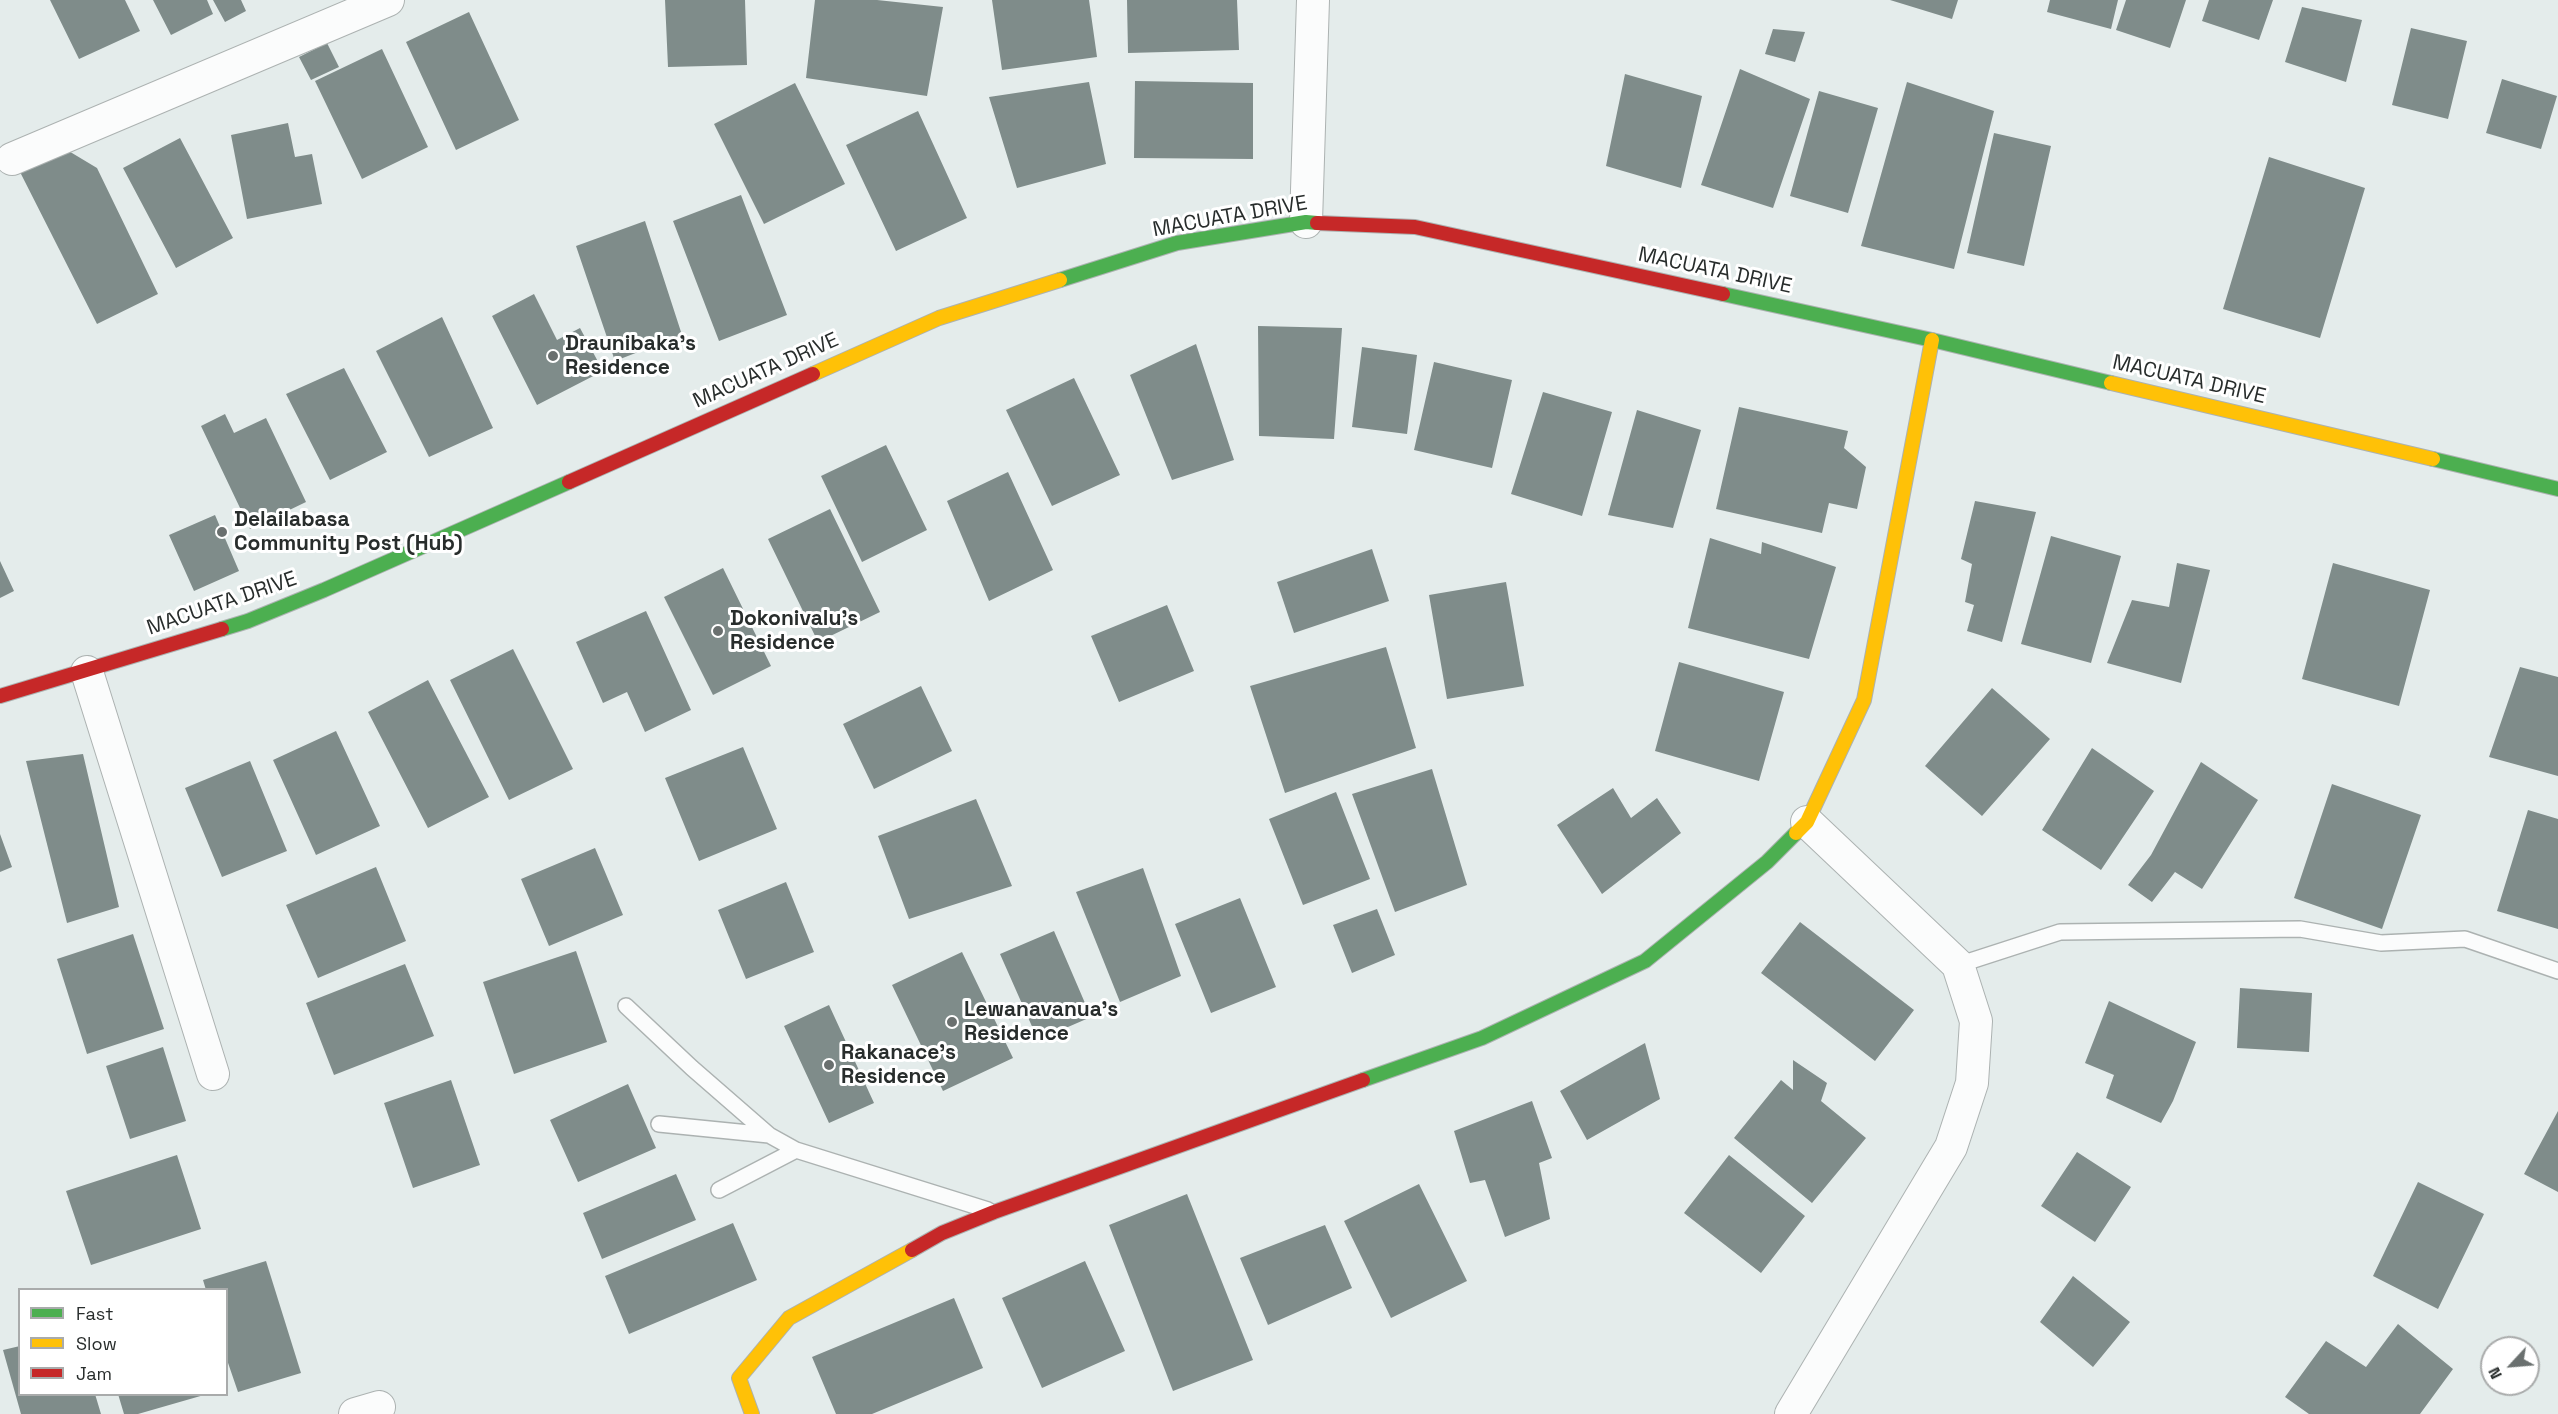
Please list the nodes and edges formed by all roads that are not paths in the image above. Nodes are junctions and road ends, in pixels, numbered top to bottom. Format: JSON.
{"nodes":[{"id":1,"x":388,"y":0,"type":"edge"},
{"id":2,"x":1313,"y":0,"type":"edge"},
{"id":3,"x":12,"y":159,"type":"dead end"},
{"id":4,"x":1306,"y":222,"type":"junction"},
{"id":5,"x":1932,"y":340,"type":"junction"},
{"id":6,"x":2558,"y":489,"type":"edge"},
{"id":7,"x":87,"y":672,"type":"junction"},
{"id":8,"x":0,"y":696,"type":"edge"},
{"id":9,"x":1807,"y":822,"type":"junction"},
{"id":10,"x":1958,"y":965,"type":"junction"},
{"id":11,"x":2558,"y":971,"type":"edge"},
{"id":12,"x":626,"y":1006,"type":"dead end"},
{"id":13,"x":213,"y":1074,"type":"dead end"},
{"id":14,"x":659,"y":1124,"type":"dead end"},
{"id":15,"x":769,"y":1136,"type":"junction"},
{"id":16,"x":796,"y":1150,"type":"junction"},
{"id":17,"x":719,"y":1191,"type":"dead end"},
{"id":18,"x":994,"y":1212,"type":"junction"},
{"id":19,"x":752,"y":1414,"type":"edge"},
{"id":20,"x":1791,"y":1414,"type":"edge"}],
"edges":[{"from":1,"to":3,"type":"street"},
{"from":2,"to":4,"type":"street"},
{"from":4,"to":5,"type":"street","name":"MACUATA DRIVE"},
{"from":4,"to":7,"type":"street","name":"MACUATA DRIVE"},
{"from":5,"to":6,"type":"street","name":"MACUATA DRIVE"},
{"from":5,"to":9,"type":"street"},
{"from":7,"to":8,"type":"street","name":"MACUATA DRIVE"},
{"from":7,"to":13,"type":"street"},
{"from":9,"to":10,"type":"street"},
{"from":9,"to":18,"type":"street"},
{"from":10,"to":11,"type":"lane"},
{"from":10,"to":20,"type":"street"},
{"from":12,"to":15,"type":"lane"},
{"from":14,"to":15,"type":"lane"},
{"from":15,"to":16,"type":"lane"},
{"from":16,"to":17,"type":"lane"},
{"from":16,"to":18,"type":"lane"},
{"from":18,"to":19,"type":"street"}]}
